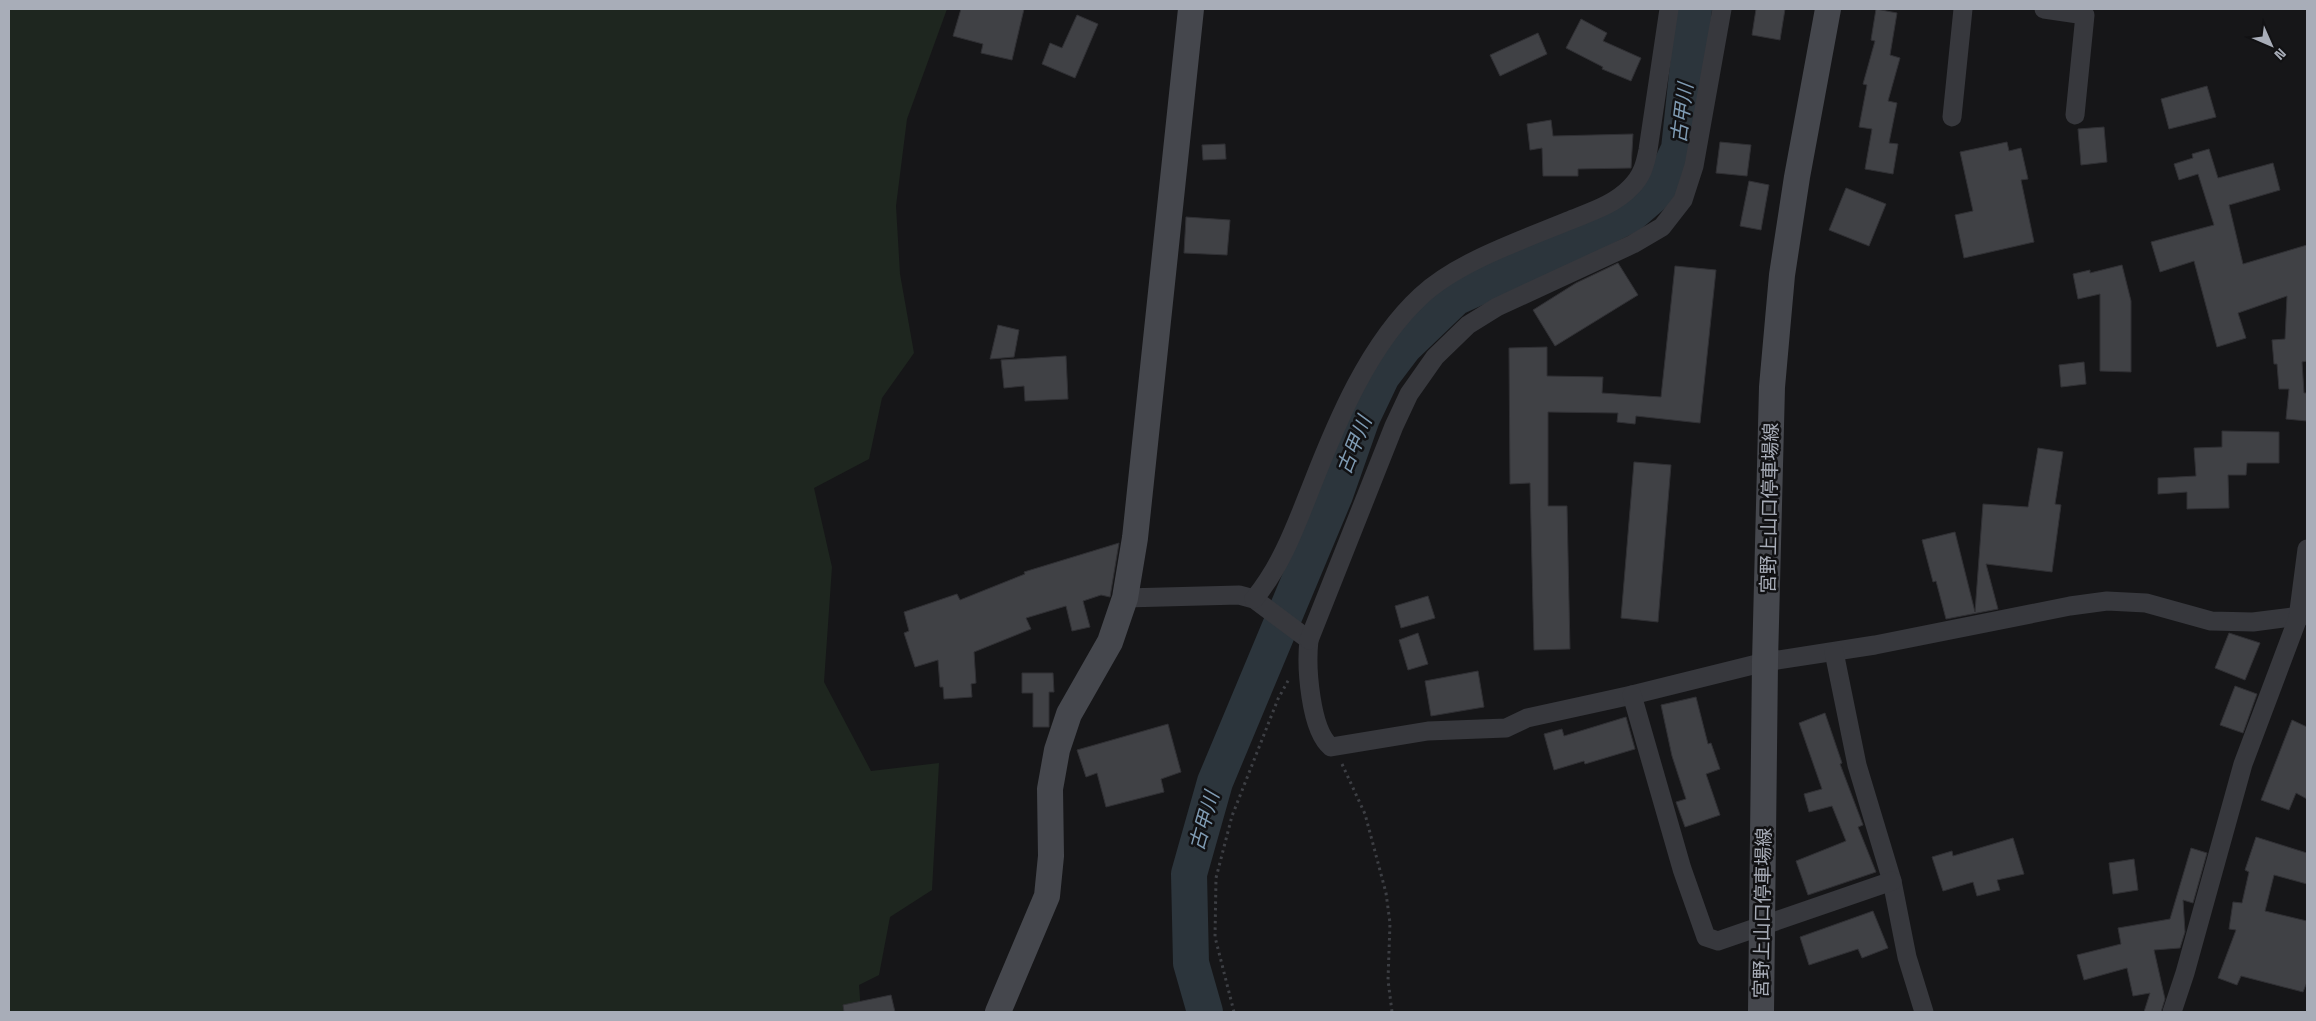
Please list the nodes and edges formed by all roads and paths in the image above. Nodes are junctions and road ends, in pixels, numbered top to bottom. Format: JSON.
{"nodes":[{"id":1,"x":1191,"y":9,"type":"edge"},
{"id":2,"x":1669,"y":9,"type":"edge"},
{"id":3,"x":1722,"y":9,"type":"edge"},
{"id":4,"x":1828,"y":9,"type":"edge"},
{"id":5,"x":1963,"y":9,"type":"edge"},
{"id":6,"x":2044,"y":9,"type":"edge"},
{"id":7,"x":2069,"y":11,"type":"edge"},
{"id":8,"x":2075,"y":115,"type":"dead end"},
{"id":9,"x":1952,"y":117,"type":"dead end"},
{"id":10,"x":2307,"y":550,"type":"edge"},
{"id":11,"x":1125,"y":598,"type":"junction"},
{"id":12,"x":1261,"y":605,"type":"junction"},
{"id":13,"x":2302,"y":616,"type":"edge"},
{"id":14,"x":1305,"y":637,"type":"junction"},
{"id":15,"x":1834,"y":652,"type":"junction"},
{"id":16,"x":1307,"y":661,"type":"junction"},
{"id":17,"x":1765,"y":662,"type":"junction"},
{"id":18,"x":1632,"y":695,"type":"junction"},
{"id":19,"x":1338,"y":745,"type":"junction"},
{"id":20,"x":1892,"y":881,"type":"junction"},
{"id":21,"x":1762,"y":926,"type":"junction"},
{"id":22,"x":998,"y":1012,"type":"edge"},
{"id":23,"x":1234,"y":1012,"type":"edge"},
{"id":24,"x":1392,"y":1012,"type":"edge"},
{"id":25,"x":1761,"y":1012,"type":"edge"},
{"id":26,"x":1924,"y":1012,"type":"edge"},
{"id":27,"x":2172,"y":1012,"type":"edge"}],
"edges":[{"from":1,"to":11,"type":"street"},
{"from":2,"to":12,"type":"street"},
{"from":3,"to":14,"type":"street"},
{"from":4,"to":17,"type":"street","name":"宮野上山口停車場線"},
{"from":5,"to":9,"type":"street"},
{"from":6,"to":7,"type":"street"},
{"from":7,"to":8,"type":"street"},
{"from":10,"to":13,"type":"street"},
{"from":11,"to":12,"type":"street"},
{"from":11,"to":22,"type":"street"},
{"from":12,"to":14,"type":"street"},
{"from":13,"to":15,"type":"street"},
{"from":13,"to":27,"type":"street"},
{"from":14,"to":16,"type":"street"},
{"from":15,"to":17,"type":"street"},
{"from":15,"to":20,"type":"street"},
{"from":16,"to":19,"type":"street"},
{"from":16,"to":23,"type":"path"},
{"from":17,"to":18,"type":"street"},
{"from":17,"to":21,"type":"street","name":"宮野上山口停車場線"},
{"from":18,"to":19,"type":"street"},
{"from":18,"to":21,"type":"street"},
{"from":19,"to":24,"type":"path"},
{"from":20,"to":21,"type":"street"},
{"from":20,"to":26,"type":"street"},
{"from":21,"to":25,"type":"street","name":"宮野上山口停車場線"}]}
